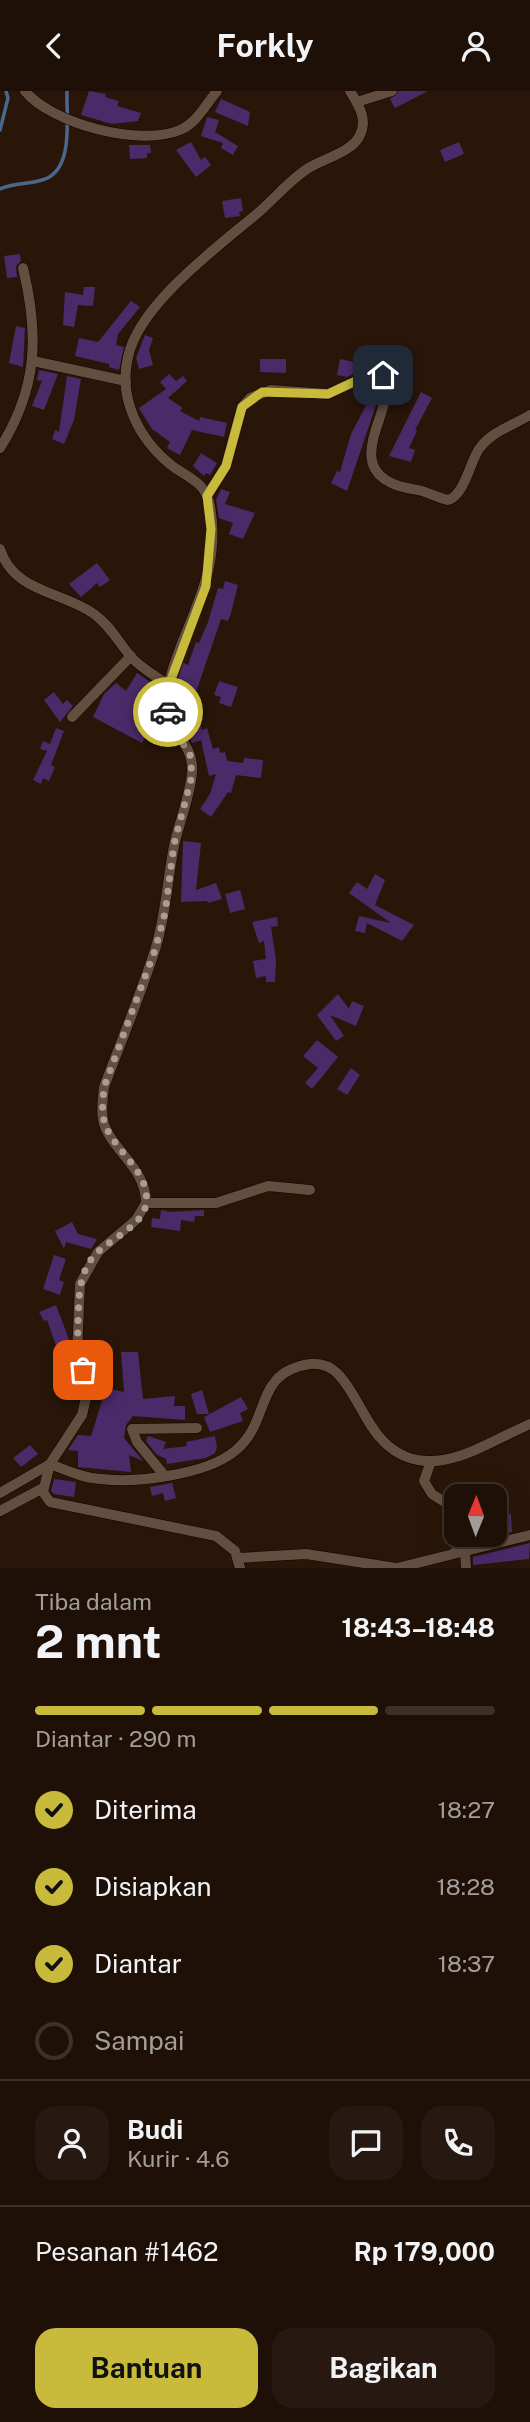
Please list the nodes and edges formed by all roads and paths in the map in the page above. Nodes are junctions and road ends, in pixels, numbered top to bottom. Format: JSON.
{"nodes":[{"id":1,"x":25,"y":91,"type":"edge"},
{"id":2,"x":217,"y":91,"type":"edge"},
{"id":3,"x":350,"y":91,"type":"edge"},
{"id":4,"x":392,"y":91,"type":"edge"},
{"id":5,"x":357,"y":102,"type":"junction"},
{"id":6,"x":23,"y":268,"type":"dead end"},
{"id":7,"x":33,"y":361,"type":"junction"},
{"id":8,"x":126,"y":381,"type":"junction"},
{"id":9,"x":530,"y":415,"type":"edge"},
{"id":10,"x":0,"y":448,"type":"edge"},
{"id":11,"x":207,"y":496,"type":"junction"},
{"id":12,"x":0,"y":549,"type":"edge"},
{"id":13,"x":131,"y":656,"type":"junction"},
{"id":14,"x":169,"y":685,"type":"junction"},
{"id":15,"x":72,"y":717,"type":"dead end"},
{"id":16,"x":310,"y":1190,"type":"dead end"},
{"id":17,"x":146,"y":1203,"type":"junction"},
{"id":18,"x":530,"y":1424,"type":"edge"},
{"id":19,"x":197,"y":1428,"type":"dead end"},
{"id":20,"x":431,"y":1461,"type":"junction"},
{"id":21,"x":50,"y":1464,"type":"junction"},
{"id":22,"x":164,"y":1475,"type":"junction"},
{"id":23,"x":43,"y":1488,"type":"junction"},
{"id":24,"x":0,"y":1493,"type":"edge"},
{"id":25,"x":444,"y":1502,"type":"edge"},
{"id":26,"x":0,"y":1511,"type":"edge"},
{"id":27,"x":530,"y":1535,"type":"edge"},
{"id":28,"x":460,"y":1547,"type":"edge"},
{"id":29,"x":465,"y":1552,"type":"junction"},
{"id":30,"x":452,"y":1555,"type":"junction"},
{"id":31,"x":239,"y":1563,"type":"edge"},
{"id":32,"x":396,"y":1568,"type":"edge"},
{"id":33,"x":466,"y":1568,"type":"edge"}],
"edges":[{"from":1,"to":2,"type":"street"},
{"from":3,"to":5,"type":"street"},
{"from":4,"to":5,"type":"street"},
{"from":5,"to":8,"type":"street"},
{"from":6,"to":7,"type":"street"},
{"from":7,"to":8,"type":"street"},
{"from":7,"to":10,"type":"street"},
{"from":8,"to":11,"type":"street"},
{"from":9,"to":11,"type":"street"},
{"from":11,"to":14,"type":"street"},
{"from":12,"to":13,"type":"street"},
{"from":13,"to":14,"type":"street"},
{"from":13,"to":15,"type":"street"},
{"from":14,"to":17,"type":"street"},
{"from":16,"to":17,"type":"street"},
{"from":17,"to":21,"type":"street"},
{"from":18,"to":20,"type":"street"},
{"from":19,"to":22,"type":"street"},
{"from":20,"to":22,"type":"street"},
{"from":20,"to":25,"type":"street"},
{"from":21,"to":22,"type":"street"},
{"from":21,"to":23,"type":"street"},
{"from":21,"to":24,"type":"street"},
{"from":23,"to":26,"type":"street"},
{"from":23,"to":31,"type":"street"},
{"from":27,"to":29,"type":"street"},
{"from":28,"to":30,"type":"street"},
{"from":29,"to":30,"type":"street"},
{"from":29,"to":33,"type":"street"},
{"from":30,"to":32,"type":"street"},
{"from":31,"to":32,"type":"street"}]}
